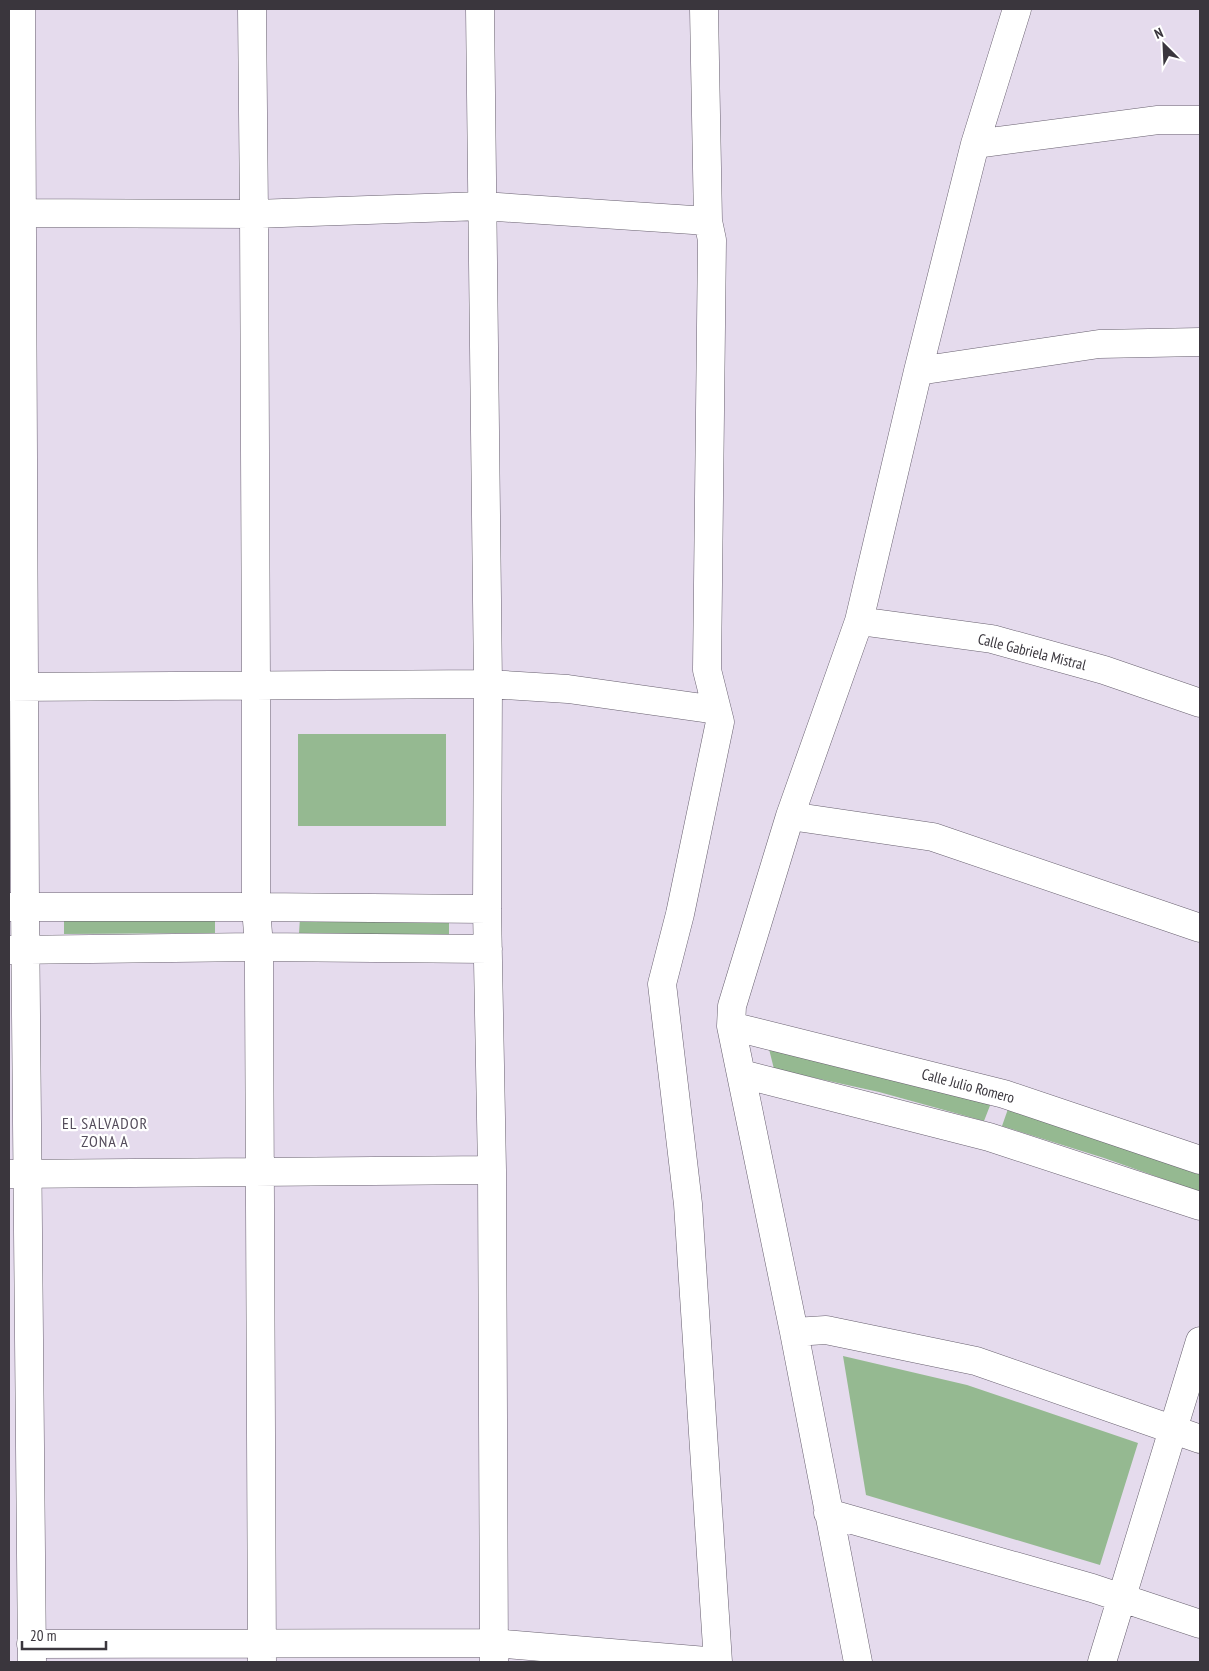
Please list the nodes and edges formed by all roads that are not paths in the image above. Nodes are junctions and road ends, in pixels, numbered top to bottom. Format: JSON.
{"nodes":[{"id":1,"x":21,"y":9,"type":"edge"},
{"id":2,"x":252,"y":9,"type":"edge"},
{"id":3,"x":480,"y":9,"type":"edge"},
{"id":4,"x":704,"y":9,"type":"edge"},
{"id":5,"x":1017,"y":9,"type":"edge"},
{"id":6,"x":1200,"y":120,"type":"edge"},
{"id":7,"x":975,"y":144,"type":"junction"},
{"id":8,"x":482,"y":206,"type":"junction"},
{"id":9,"x":16,"y":213,"type":"edge"},
{"id":10,"x":254,"y":214,"type":"junction"},
{"id":11,"x":708,"y":221,"type":"junction"},
{"id":12,"x":1200,"y":342,"type":"edge"},
{"id":13,"x":918,"y":371,"type":"junction"},
{"id":14,"x":860,"y":621,"type":"junction"},
{"id":15,"x":488,"y":684,"type":"junction"},
{"id":16,"x":256,"y":686,"type":"junction"},
{"id":17,"x":16,"y":687,"type":"edge"},
{"id":18,"x":1200,"y":703,"type":"edge"},
{"id":19,"x":717,"y":710,"type":"junction"},
{"id":20,"x":790,"y":816,"type":"junction"},
{"id":21,"x":17,"y":906,"type":"edge"},
{"id":22,"x":256,"y":906,"type":"junction"},
{"id":23,"x":488,"y":909,"type":"junction"},
{"id":24,"x":1200,"y":928,"type":"edge"},
{"id":25,"x":259,"y":947,"type":"junction"},
{"id":26,"x":17,"y":949,"type":"edge"},
{"id":27,"x":488,"y":949,"type":"junction"},
{"id":28,"x":731,"y":1026,"type":"junction"},
{"id":29,"x":742,"y":1074,"type":"junction"},
{"id":30,"x":1200,"y":1160,"type":"edge"},
{"id":31,"x":492,"y":1170,"type":"junction"},
{"id":32,"x":260,"y":1173,"type":"junction"},
{"id":33,"x":19,"y":1174,"type":"edge"},
{"id":34,"x":1200,"y":1206,"type":"edge"},
{"id":35,"x":794,"y":1332,"type":"junction"},
{"id":36,"x":1200,"y":1341,"type":"edge"},
{"id":37,"x":1173,"y":1430,"type":"junction"},
{"id":38,"x":1200,"y":1439,"type":"edge"},
{"id":39,"x":828,"y":1513,"type":"junction"},
{"id":40,"x":1122,"y":1598,"type":"junction"},
{"id":41,"x":1200,"y":1624,"type":"edge"},
{"id":42,"x":31,"y":1653,"type":"edge"},
{"id":43,"x":262,"y":1653,"type":"edge"},
{"id":44,"x":494,"y":1653,"type":"edge"},
{"id":45,"x":718,"y":1662,"type":"edge"},
{"id":46,"x":858,"y":1662,"type":"edge"},
{"id":47,"x":1102,"y":1662,"type":"edge"}],
"edges":[{"from":1,"to":9,"type":"street"},
{"from":2,"to":10,"type":"street"},
{"from":3,"to":8,"type":"street"},
{"from":4,"to":11,"type":"street"},
{"from":5,"to":7,"type":"street"},
{"from":6,"to":7,"type":"street"},
{"from":7,"to":13,"type":"street"},
{"from":8,"to":10,"type":"street"},
{"from":8,"to":11,"type":"street"},
{"from":8,"to":15,"type":"street"},
{"from":9,"to":10,"type":"street"},
{"from":9,"to":17,"type":"street"},
{"from":10,"to":16,"type":"street"},
{"from":11,"to":19,"type":"street"},
{"from":12,"to":13,"type":"street"},
{"from":13,"to":14,"type":"street"},
{"from":14,"to":18,"type":"street","name":"Calle Gabriela Mistral"},
{"from":14,"to":20,"type":"street"},
{"from":15,"to":16,"type":"street"},
{"from":15,"to":19,"type":"street"},
{"from":15,"to":23,"type":"street"},
{"from":16,"to":17,"type":"street"},
{"from":16,"to":22,"type":"street"},
{"from":17,"to":21,"type":"street"},
{"from":19,"to":45,"type":"street"},
{"from":20,"to":24,"type":"street"},
{"from":20,"to":28,"type":"street"},
{"from":21,"to":22,"type":"street"},
{"from":21,"to":26,"type":"street"},
{"from":22,"to":23,"type":"street"},
{"from":22,"to":25,"type":"street"},
{"from":23,"to":27,"type":"street"},
{"from":25,"to":26,"type":"street"},
{"from":25,"to":27,"type":"street"},
{"from":25,"to":32,"type":"street"},
{"from":26,"to":33,"type":"street"},
{"from":27,"to":31,"type":"street"},
{"from":28,"to":29,"type":"street"},
{"from":28,"to":30,"type":"street","name":"Calle Julio Romero"},
{"from":29,"to":34,"type":"street"},
{"from":29,"to":35,"type":"street"},
{"from":31,"to":32,"type":"street"},
{"from":31,"to":44,"type":"street"},
{"from":32,"to":33,"type":"street"},
{"from":32,"to":43,"type":"street"},
{"from":33,"to":42,"type":"street"},
{"from":35,"to":37,"type":"street"},
{"from":35,"to":39,"type":"street"},
{"from":36,"to":37,"type":"street"},
{"from":37,"to":38,"type":"street"},
{"from":37,"to":40,"type":"street"},
{"from":39,"to":40,"type":"street"},
{"from":39,"to":46,"type":"street"},
{"from":40,"to":41,"type":"street"},
{"from":40,"to":47,"type":"street"},
{"from":42,"to":43,"type":"street"},
{"from":43,"to":44,"type":"street"},
{"from":44,"to":45,"type":"street"}]}
